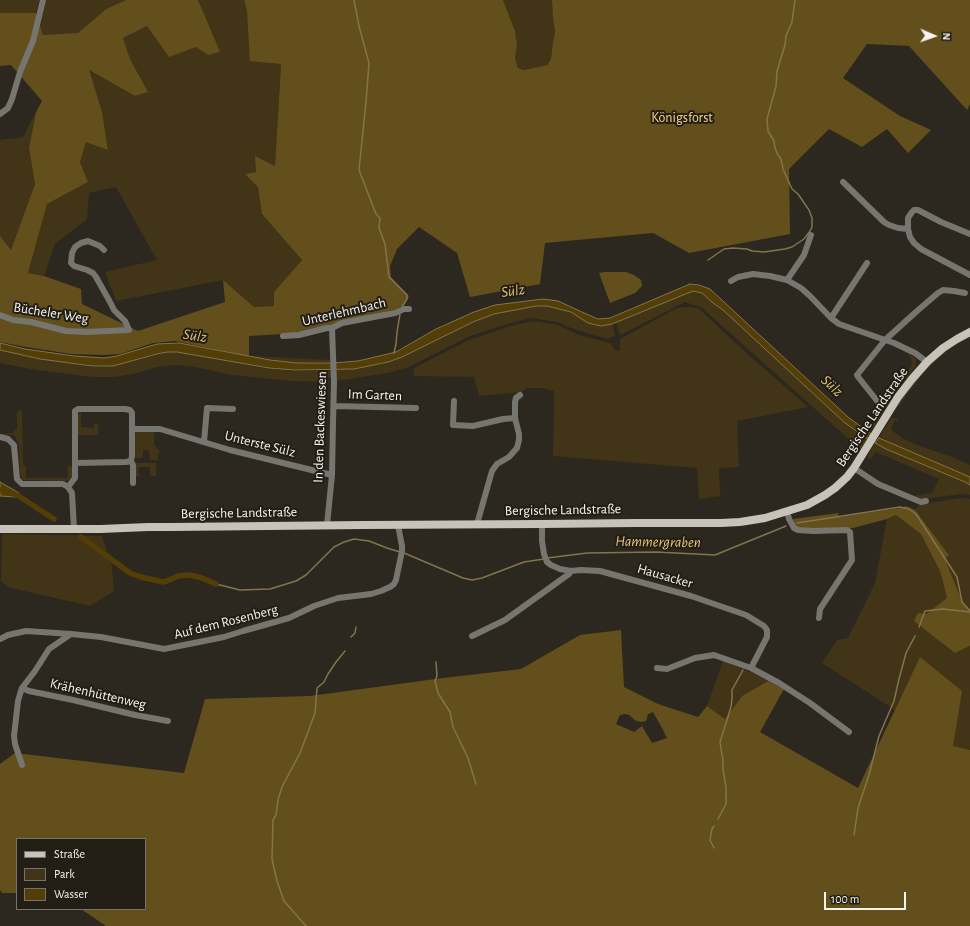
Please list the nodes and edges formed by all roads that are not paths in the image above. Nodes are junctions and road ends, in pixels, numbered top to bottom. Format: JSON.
{"nodes":[{"id":1,"x":43,"y":0,"type":"edge"},
{"id":2,"x":0,"y":114,"type":"edge"},
{"id":3,"x":843,"y":182,"type":"dead end"},
{"id":4,"x":908,"y":229,"type":"junction"},
{"id":5,"x":970,"y":234,"type":"edge"},
{"id":6,"x":811,"y":236,"type":"dead end"},
{"id":7,"x":104,"y":250,"type":"dead end"},
{"id":8,"x":867,"y":263,"type":"dead end"},
{"id":9,"x":970,"y":275,"type":"edge"},
{"id":10,"x":787,"y":280,"type":"junction"},
{"id":11,"x":731,"y":281,"type":"dead end"},
{"id":12,"x":966,"y":293,"type":"dead end"},
{"id":13,"x":409,"y":308,"type":"dead end"},
{"id":14,"x":0,"y":316,"type":"edge"},
{"id":15,"x":831,"y":318,"type":"junction"},
{"id":16,"x":332,"y":328,"type":"junction"},
{"id":17,"x":970,"y":332,"type":"edge"},
{"id":18,"x":283,"y":336,"type":"dead end"},
{"id":19,"x":885,"y":340,"type":"junction"},
{"id":20,"x":927,"y":362,"type":"junction"},
{"id":21,"x":520,"y":395,"type":"dead end"},
{"id":22,"x":454,"y":401,"type":"dead end"},
{"id":23,"x":878,"y":402,"type":"dead end"},
{"id":24,"x":334,"y":406,"type":"junction"},
{"id":25,"x":416,"y":408,"type":"dead end"},
{"id":26,"x":233,"y":409,"type":"dead end"},
{"id":27,"x":515,"y":418,"type":"junction"},
{"id":28,"x":445,"y":419,"type":"dead end"},
{"id":29,"x":453,"y":419,"type":"junction"},
{"id":30,"x":132,"y":429,"type":"junction"},
{"id":31,"x":0,"y":437,"type":"edge"},
{"id":32,"x":204,"y":442,"type":"junction"},
{"id":33,"x":131,"y":461,"type":"junction"},
{"id":34,"x":75,"y":463,"type":"junction"},
{"id":35,"x":854,"y":468,"type":"junction"},
{"id":36,"x":332,"y":475,"type":"junction"},
{"id":37,"x":133,"y":483,"type":"dead end"},
{"id":38,"x":68,"y":487,"type":"junction"},
{"id":39,"x":926,"y":501,"type":"dead end"},
{"id":40,"x":787,"y":512,"type":"junction"},
{"id":41,"x":477,"y":524,"type":"junction"},
{"id":42,"x":542,"y":524,"type":"junction"},
{"id":43,"x":327,"y":525,"type":"junction"},
{"id":44,"x":398,"y":525,"type":"junction"},
{"id":45,"x":0,"y":529,"type":"edge"},
{"id":46,"x":74,"y":529,"type":"junction"},
{"id":47,"x":571,"y":571,"type":"junction"},
{"id":48,"x":819,"y":618,"type":"dead end"},
{"id":49,"x":71,"y":634,"type":"junction"},
{"id":50,"x":472,"y":636,"type":"dead end"},
{"id":51,"x":0,"y":639,"type":"edge"},
{"id":52,"x":657,"y":668,"type":"dead end"},
{"id":53,"x":751,"y":668,"type":"junction"},
{"id":54,"x":22,"y":688,"type":"junction"},
{"id":55,"x":168,"y":721,"type":"dead end"},
{"id":56,"x":849,"y":732,"type":"dead end"},
{"id":57,"x":22,"y":765,"type":"dead end"}],
"edges":[{"from":1,"to":2,"type":"street"},
{"from":3,"to":4,"type":"street"},
{"from":4,"to":5,"type":"street"},
{"from":4,"to":9,"type":"street"},
{"from":6,"to":10,"type":"street"},
{"from":7,"to":14,"type":"street","name":"Bücheler Weg"},
{"from":8,"to":15,"type":"street"},
{"from":10,"to":11,"type":"street"},
{"from":10,"to":15,"type":"street"},
{"from":12,"to":19,"type":"street"},
{"from":13,"to":16,"type":"street","name":"Unterlehmbach"},
{"from":15,"to":19,"type":"street"},
{"from":16,"to":18,"type":"street","name":"Unterlehmbach"},
{"from":16,"to":24,"type":"street","name":"In den Backeswiesen"},
{"from":17,"to":20,"type":"main road","name":"Bergische Landstraße"},
{"from":19,"to":20,"type":"street"},
{"from":19,"to":23,"type":"street"},
{"from":20,"to":35,"type":"main road","name":"Bergische Landstraße"},
{"from":21,"to":27,"type":"street"},
{"from":22,"to":29,"type":"street"},
{"from":24,"to":25,"type":"street","name":"Im Garten"},
{"from":24,"to":36,"type":"street","name":"In den Backeswiesen"},
{"from":26,"to":32,"type":"street","name":"Unterste Sülz"},
{"from":27,"to":29,"type":"street"},
{"from":27,"to":41,"type":"street"},
{"from":28,"to":29,"type":"street"},
{"from":30,"to":32,"type":"street","name":"Unterste Sülz"},
{"from":30,"to":33,"type":"street"},
{"from":30,"to":34,"type":"street"},
{"from":31,"to":38,"type":"street"},
{"from":32,"to":36,"type":"street","name":"Unterste Sülz"},
{"from":33,"to":34,"type":"street"},
{"from":33,"to":37,"type":"street"},
{"from":34,"to":38,"type":"street"},
{"from":35,"to":39,"type":"street"},
{"from":35,"to":40,"type":"main road","name":"Bergische Landstraße"},
{"from":36,"to":43,"type":"street","name":"In den Backeswiesen"},
{"from":38,"to":46,"type":"street"},
{"from":40,"to":42,"type":"main road","name":"Bergische Landstraße"},
{"from":40,"to":48,"type":"street"},
{"from":41,"to":42,"type":"main road","name":"Bergische Landstraße"},
{"from":41,"to":44,"type":"main road","name":"Bergische Landstraße"},
{"from":42,"to":47,"type":"street","name":"Hausacker"},
{"from":43,"to":44,"type":"main road","name":"Bergische Landstraße"},
{"from":43,"to":46,"type":"main road","name":"Bergische Landstraße"},
{"from":44,"to":49,"type":"street","name":"Auf dem Rosenberg"},
{"from":45,"to":46,"type":"main road","name":"Bergische Landstraße"},
{"from":47,"to":50,"type":"street"},
{"from":47,"to":53,"type":"street","name":"Hausacker"},
{"from":49,"to":51,"type":"street","name":"Auf dem Rosenberg"},
{"from":49,"to":54,"type":"street"},
{"from":52,"to":53,"type":"street"},
{"from":53,"to":56,"type":"street"},
{"from":54,"to":55,"type":"street","name":"Krähenhüttenweg"},
{"from":54,"to":57,"type":"street"}]}
